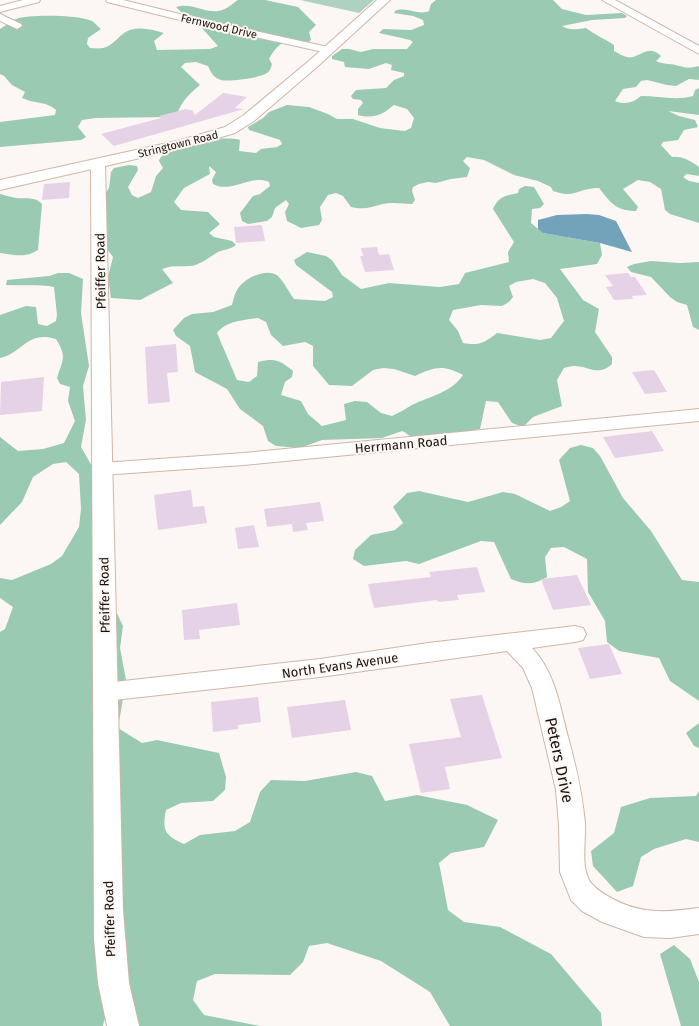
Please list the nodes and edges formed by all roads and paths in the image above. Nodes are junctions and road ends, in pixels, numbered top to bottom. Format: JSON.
{"nodes":[{"id":1,"x":15,"y":0,"type":"edge"},
{"id":2,"x":35,"y":0,"type":"edge"},
{"id":3,"x":111,"y":0,"type":"edge"},
{"id":4,"x":384,"y":0,"type":"edge"},
{"id":5,"x":607,"y":0,"type":"edge"},
{"id":6,"x":0,"y":4,"type":"edge"},
{"id":7,"x":0,"y":9,"type":"edge"},
{"id":8,"x":0,"y":17,"type":"edge"},
{"id":9,"x":17,"y":26,"type":"dead end"},
{"id":10,"x":328,"y":50,"type":"junction"},
{"id":11,"x":699,"y":52,"type":"edge"},
{"id":12,"x":98,"y":163,"type":"junction"},
{"id":13,"x":0,"y":185,"type":"edge"},
{"id":14,"x":699,"y":415,"type":"edge"},
{"id":15,"x":102,"y":469,"type":"junction"},
{"id":16,"x":575,"y":634,"type":"dead end"},
{"id":17,"x":513,"y":642,"type":"junction"},
{"id":18,"x":105,"y":692,"type":"junction"},
{"id":19,"x":699,"y":921,"type":"edge"},
{"id":20,"x":123,"y":1026,"type":"edge"}],
"edges":[{"from":1,"to":6,"type":"street"},
{"from":2,"to":7,"type":"street"},
{"from":3,"to":10,"type":"street","name":"Fernwood Drive"},
{"from":4,"to":10,"type":"street","name":"Stringtown Road"},
{"from":5,"to":11,"type":"street"},
{"from":8,"to":9,"type":"street"},
{"from":10,"to":12,"type":"street","name":"Stringtown Road"},
{"from":12,"to":13,"type":"street","name":"Stringtown Road"},
{"from":12,"to":15,"type":"street","name":"Pfeiffer Road"},
{"from":14,"to":15,"type":"street","name":"Herrmann Road"},
{"from":15,"to":18,"type":"street","name":"Pfeiffer Road"},
{"from":16,"to":17,"type":"street","name":"North Evans Avenue"},
{"from":17,"to":18,"type":"street","name":"North Evans Avenue"},
{"from":17,"to":19,"type":"street","name":"Peters Drive"},
{"from":18,"to":20,"type":"street","name":"Pfeiffer Road"}]}
